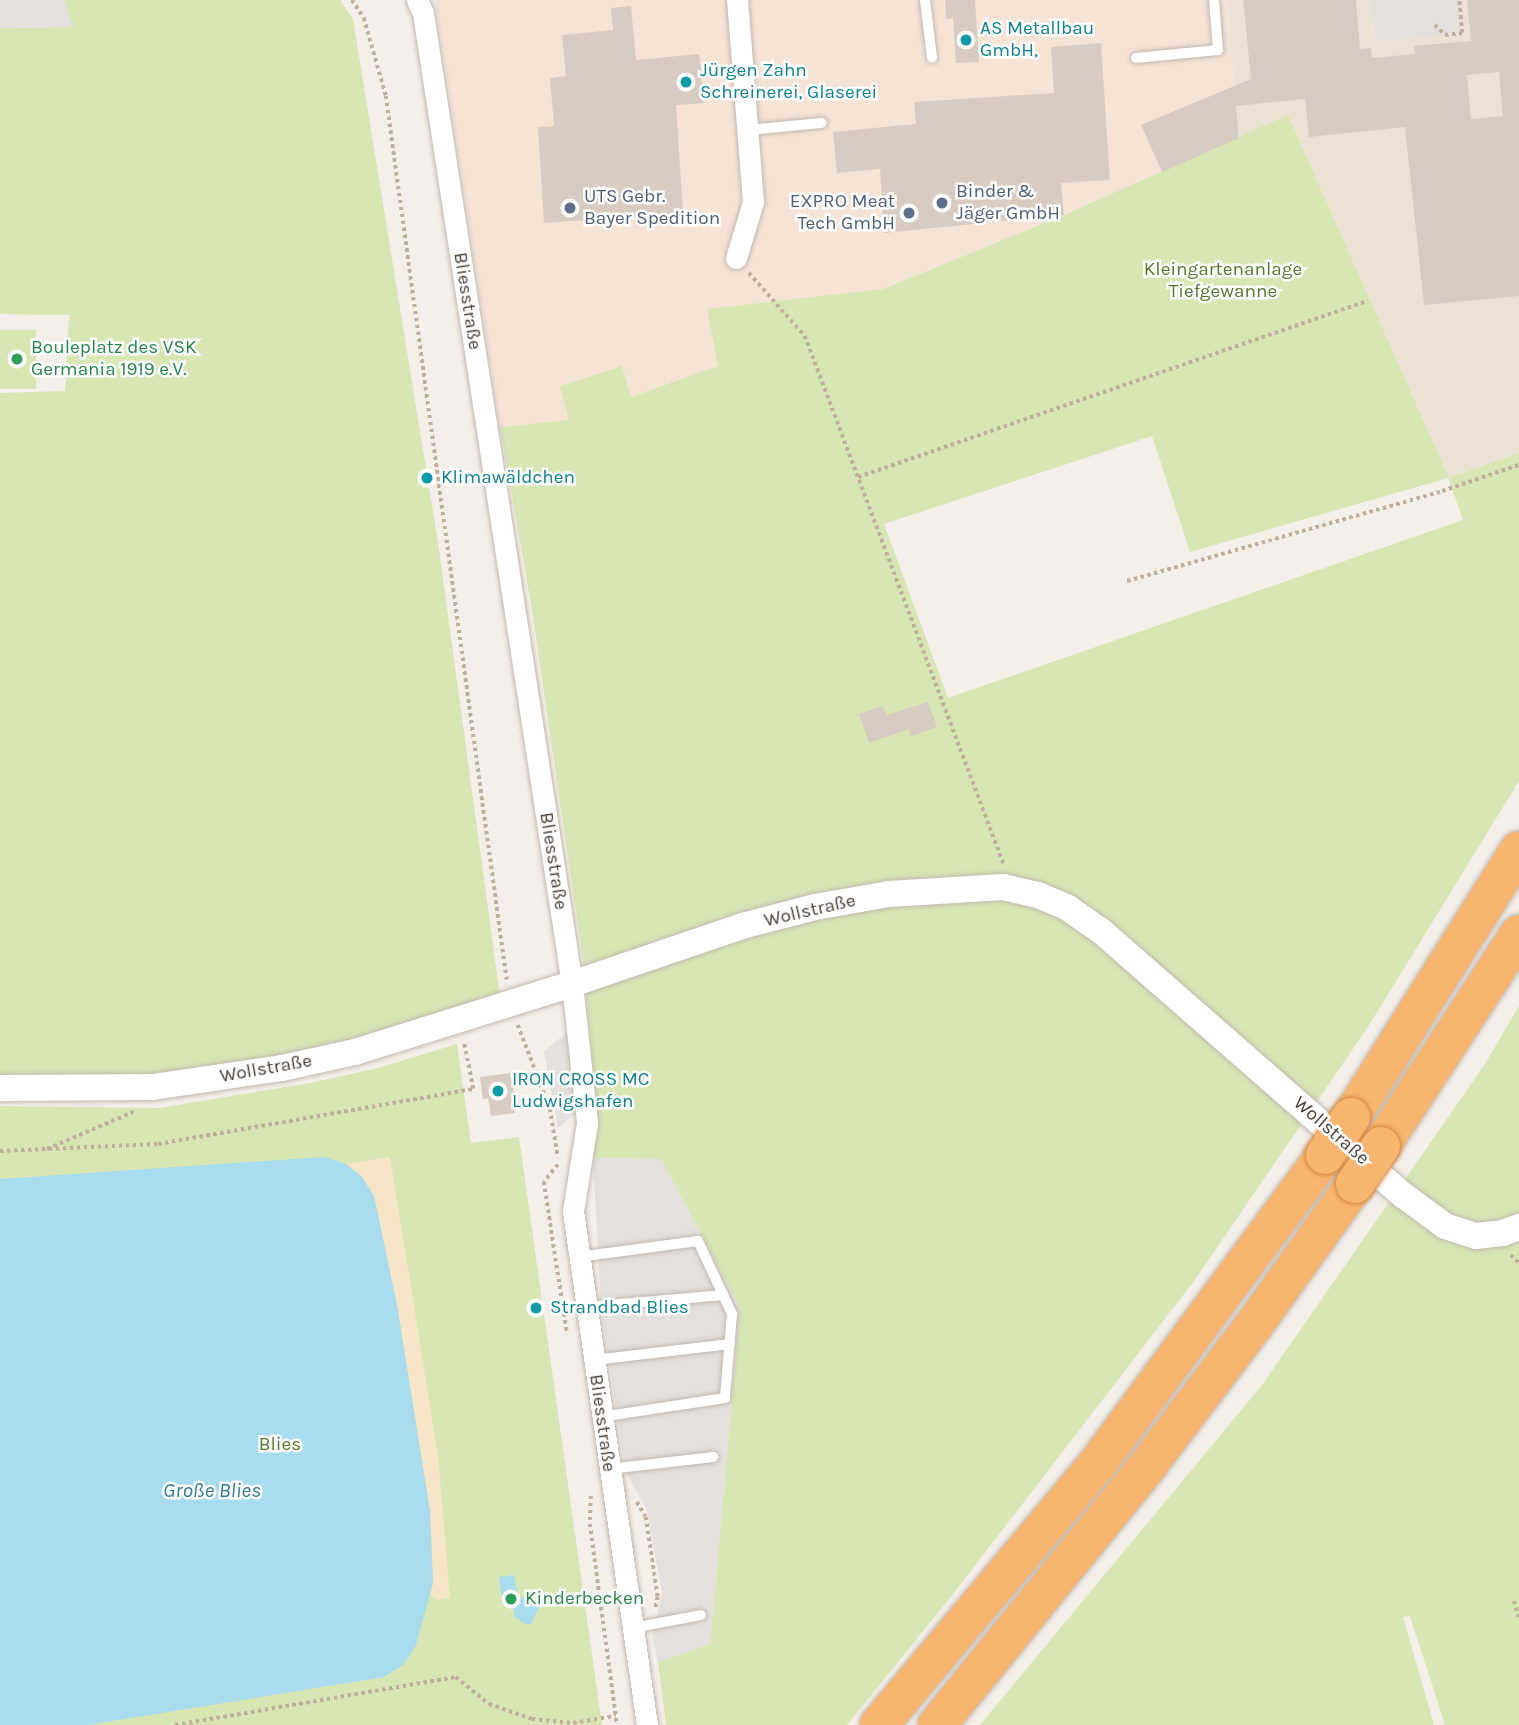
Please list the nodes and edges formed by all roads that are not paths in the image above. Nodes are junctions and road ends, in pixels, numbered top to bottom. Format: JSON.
{"nodes":[{"id":1,"x":417,"y":0,"type":"edge"},
{"id":2,"x":737,"y":0,"type":"edge"},
{"id":3,"x":925,"y":0,"type":"edge"},
{"id":4,"x":1214,"y":0,"type":"edge"},
{"id":5,"x":932,"y":58,"type":"dead end"},
{"id":6,"x":1136,"y":58,"type":"dead end"},
{"id":7,"x":822,"y":123,"type":"dead end"},
{"id":8,"x":748,"y":130,"type":"junction"},
{"id":9,"x":736,"y":258,"type":"road end"},
{"id":10,"x":1519,"y":850,"type":"edge"},
{"id":11,"x":1519,"y":934,"type":"edge"},
{"id":12,"x":572,"y":984,"type":"junction"},
{"id":13,"x":0,"y":1088,"type":"edge"},
{"id":14,"x":1519,"y":1227,"type":"edge"},
{"id":15,"x":578,"y":1257,"type":"junction"},
{"id":16,"x":723,"y":1295,"type":"junction"},
{"id":17,"x":586,"y":1307,"type":"junction"},
{"id":18,"x":730,"y":1344,"type":"junction"},
{"id":19,"x":593,"y":1360,"type":"junction"},
{"id":20,"x":601,"y":1417,"type":"junction"},
{"id":21,"x":713,"y":1457,"type":"dead end"},
{"id":22,"x":609,"y":1469,"type":"junction"},
{"id":23,"x":701,"y":1615,"type":"dead end"},
{"id":24,"x":633,"y":1628,"type":"junction"},
{"id":25,"x":647,"y":1725,"type":"edge"},
{"id":26,"x":879,"y":1725,"type":"edge"},
{"id":27,"x":937,"y":1725,"type":"edge"}],
"edges":[{"from":1,"to":12,"type":"street","name":"Bliesstraße"},
{"from":2,"to":8,"type":"street"},
{"from":3,"to":5,"type":"lane"},
{"from":4,"to":6,"type":"lane"},
{"from":7,"to":8,"type":"lane"},
{"from":8,"to":9,"type":"street"},
{"from":10,"to":26,"type":"highway","bridge":true},
{"from":11,"to":27,"type":"highway","bridge":true},
{"from":12,"to":13,"type":"street","name":"Wollstraße"},
{"from":12,"to":14,"type":"street","name":"Wollstraße"},
{"from":12,"to":15,"type":"street","name":"Bliesstraße"},
{"from":15,"to":16,"type":"lane"},
{"from":15,"to":17,"type":"street","name":"Bliesstraße"},
{"from":16,"to":17,"type":"lane"},
{"from":16,"to":18,"type":"lane"},
{"from":17,"to":19,"type":"street","name":"Bliesstraße"},
{"from":18,"to":19,"type":"lane"},
{"from":18,"to":20,"type":"lane"},
{"from":19,"to":20,"type":"street","name":"Bliesstraße"},
{"from":20,"to":22,"type":"street","name":"Bliesstraße"},
{"from":21,"to":22,"type":"lane"},
{"from":22,"to":24,"type":"street","name":"Bliesstraße"},
{"from":23,"to":24,"type":"lane"},
{"from":24,"to":25,"type":"street","name":"Bliesstraße"}]}
